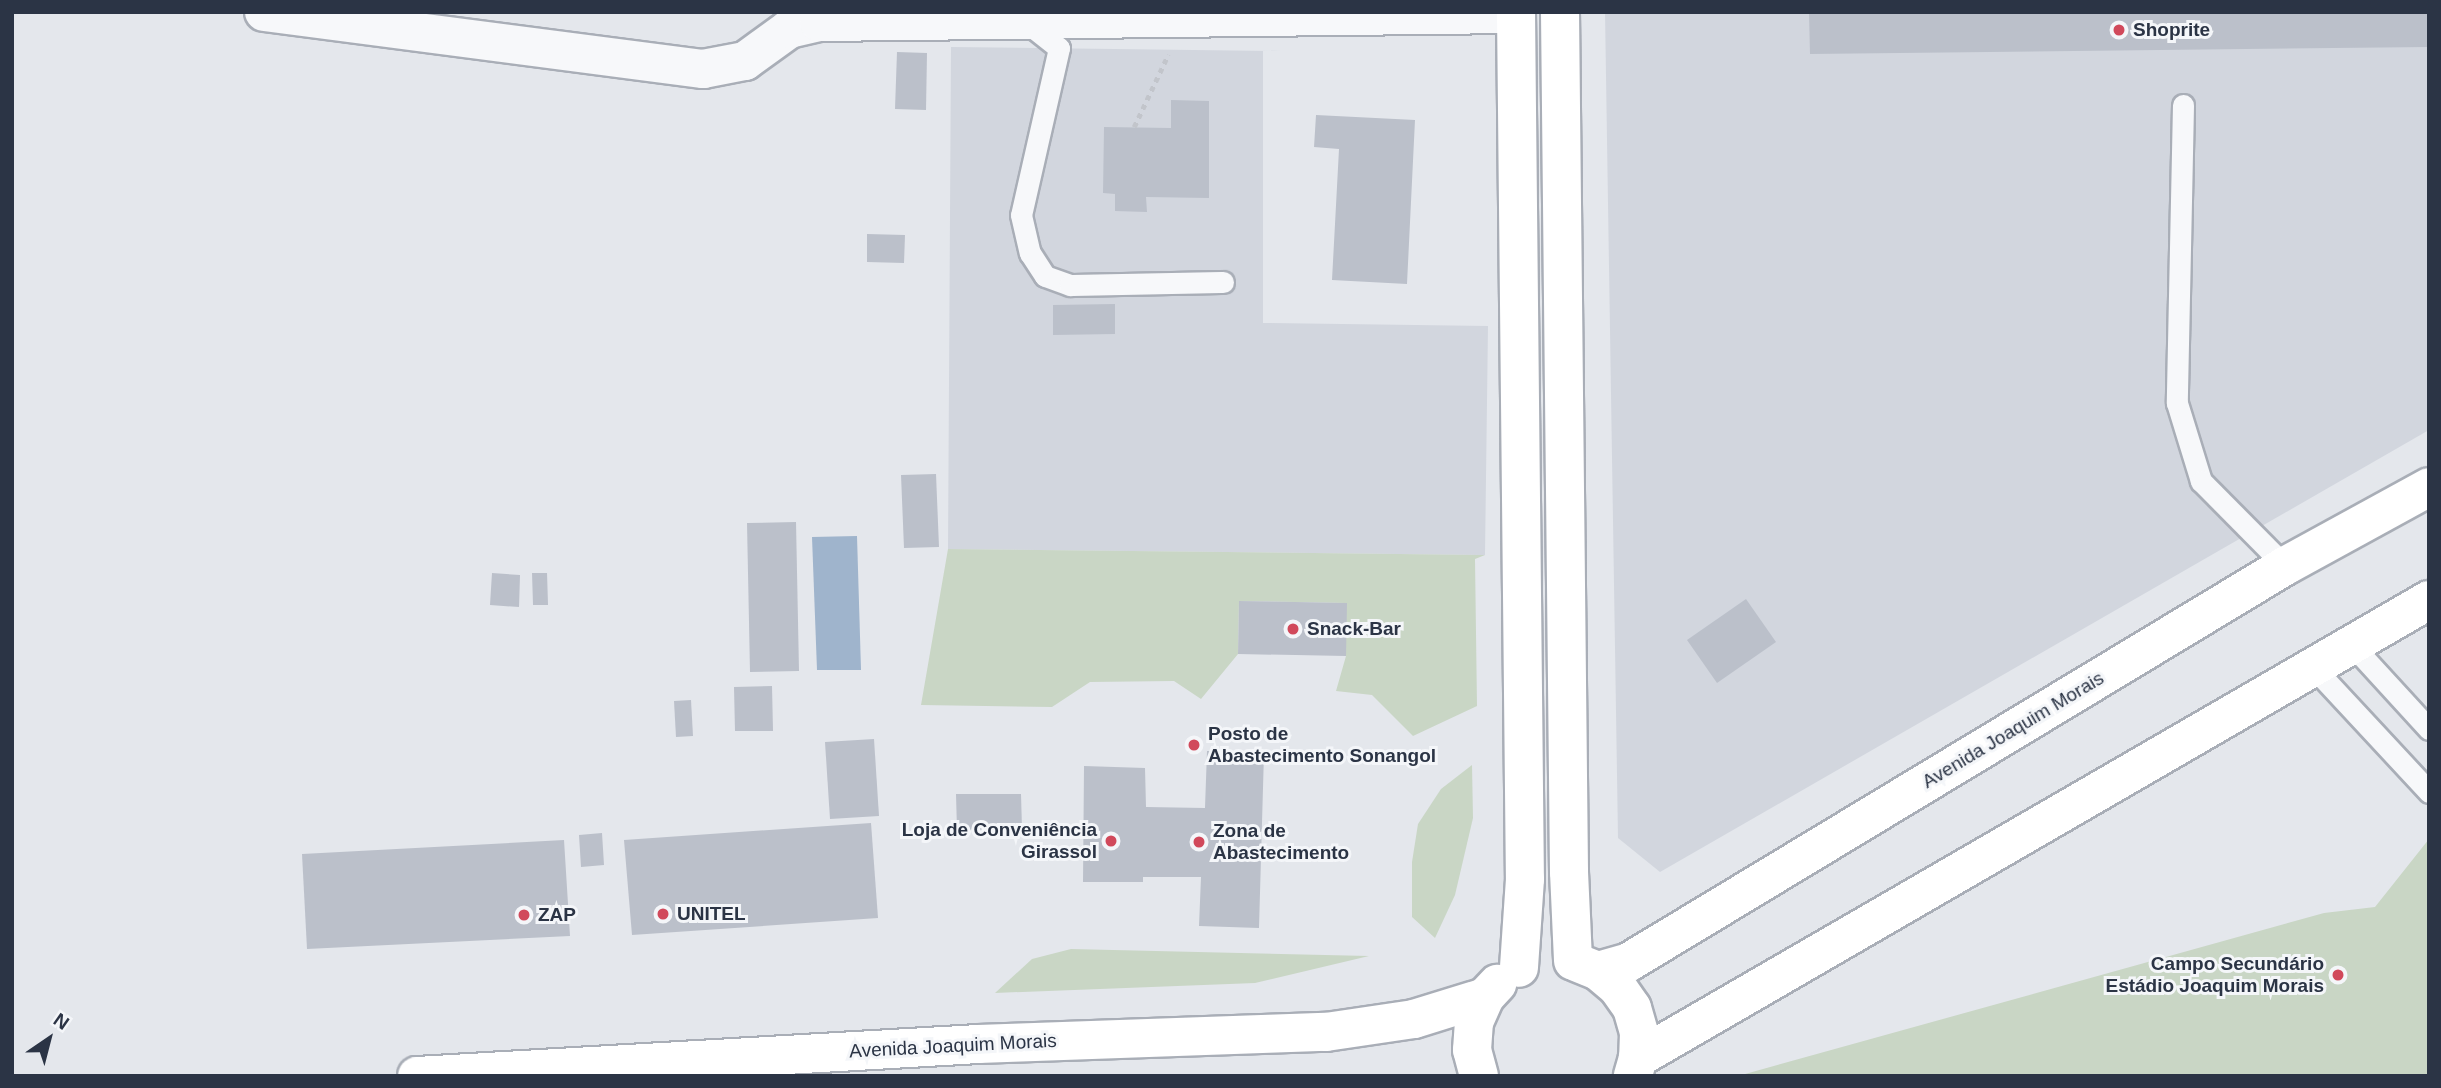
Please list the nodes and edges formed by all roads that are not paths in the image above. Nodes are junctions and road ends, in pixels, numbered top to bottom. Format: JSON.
{"nodes":[{"id":1,"x":264,"y":12,"type":"edge"},
{"id":2,"x":1560,"y":12,"type":"edge"},
{"id":3,"x":1516,"y":13,"type":"edge"},
{"id":4,"x":1024,"y":20,"type":"junction"},
{"id":5,"x":2183,"y":105,"type":"dead end"},
{"id":6,"x":1223,"y":282,"type":"dead end"},
{"id":7,"x":2429,"y":487,"type":"edge"},
{"id":8,"x":2285,"y":566,"type":"junction"},
{"id":9,"x":2429,"y":600,"type":"edge"},
{"id":10,"x":2352,"y":645,"type":"junction"},
{"id":11,"x":2313,"y":667,"type":"junction"},
{"id":12,"x":2429,"y":729,"type":"edge"},
{"id":13,"x":2427,"y":788,"type":"edge"},
{"id":14,"x":1586,"y":966,"type":"junction"},
{"id":15,"x":1519,"y":968,"type":"junction"},
{"id":16,"x":1485,"y":997,"type":"junction"},
{"id":17,"x":1636,"y":1067,"type":"edge"},
{"id":18,"x":417,"y":1076,"type":"edge"},
{"id":19,"x":1479,"y":1076,"type":"edge"}],
"edges":[{"from":1,"to":4,"type":"street"},
{"from":2,"to":14,"type":"street"},
{"from":3,"to":4,"type":"street"},
{"from":3,"to":15,"type":"street"},
{"from":4,"to":6,"type":"lane"},
{"from":5,"to":8,"type":"lane"},
{"from":7,"to":8,"type":"street","name":"Avenida Joaquim Morais"},
{"from":8,"to":14,"type":"street","name":"Avenida Joaquim Morais"},
{"from":9,"to":10,"type":"street"},
{"from":10,"to":11,"type":"street"},
{"from":10,"to":12,"type":"lane"},
{"from":11,"to":13,"type":"lane"},
{"from":11,"to":17,"type":"street"},
{"from":14,"to":15,"type":"street","name":"Avenida Joaquim Morais"},
{"from":14,"to":17,"type":"street"},
{"from":15,"to":16,"type":"street"},
{"from":16,"to":18,"type":"street","name":"Avenida Joaquim Morais"},
{"from":16,"to":19,"type":"street"}]}
